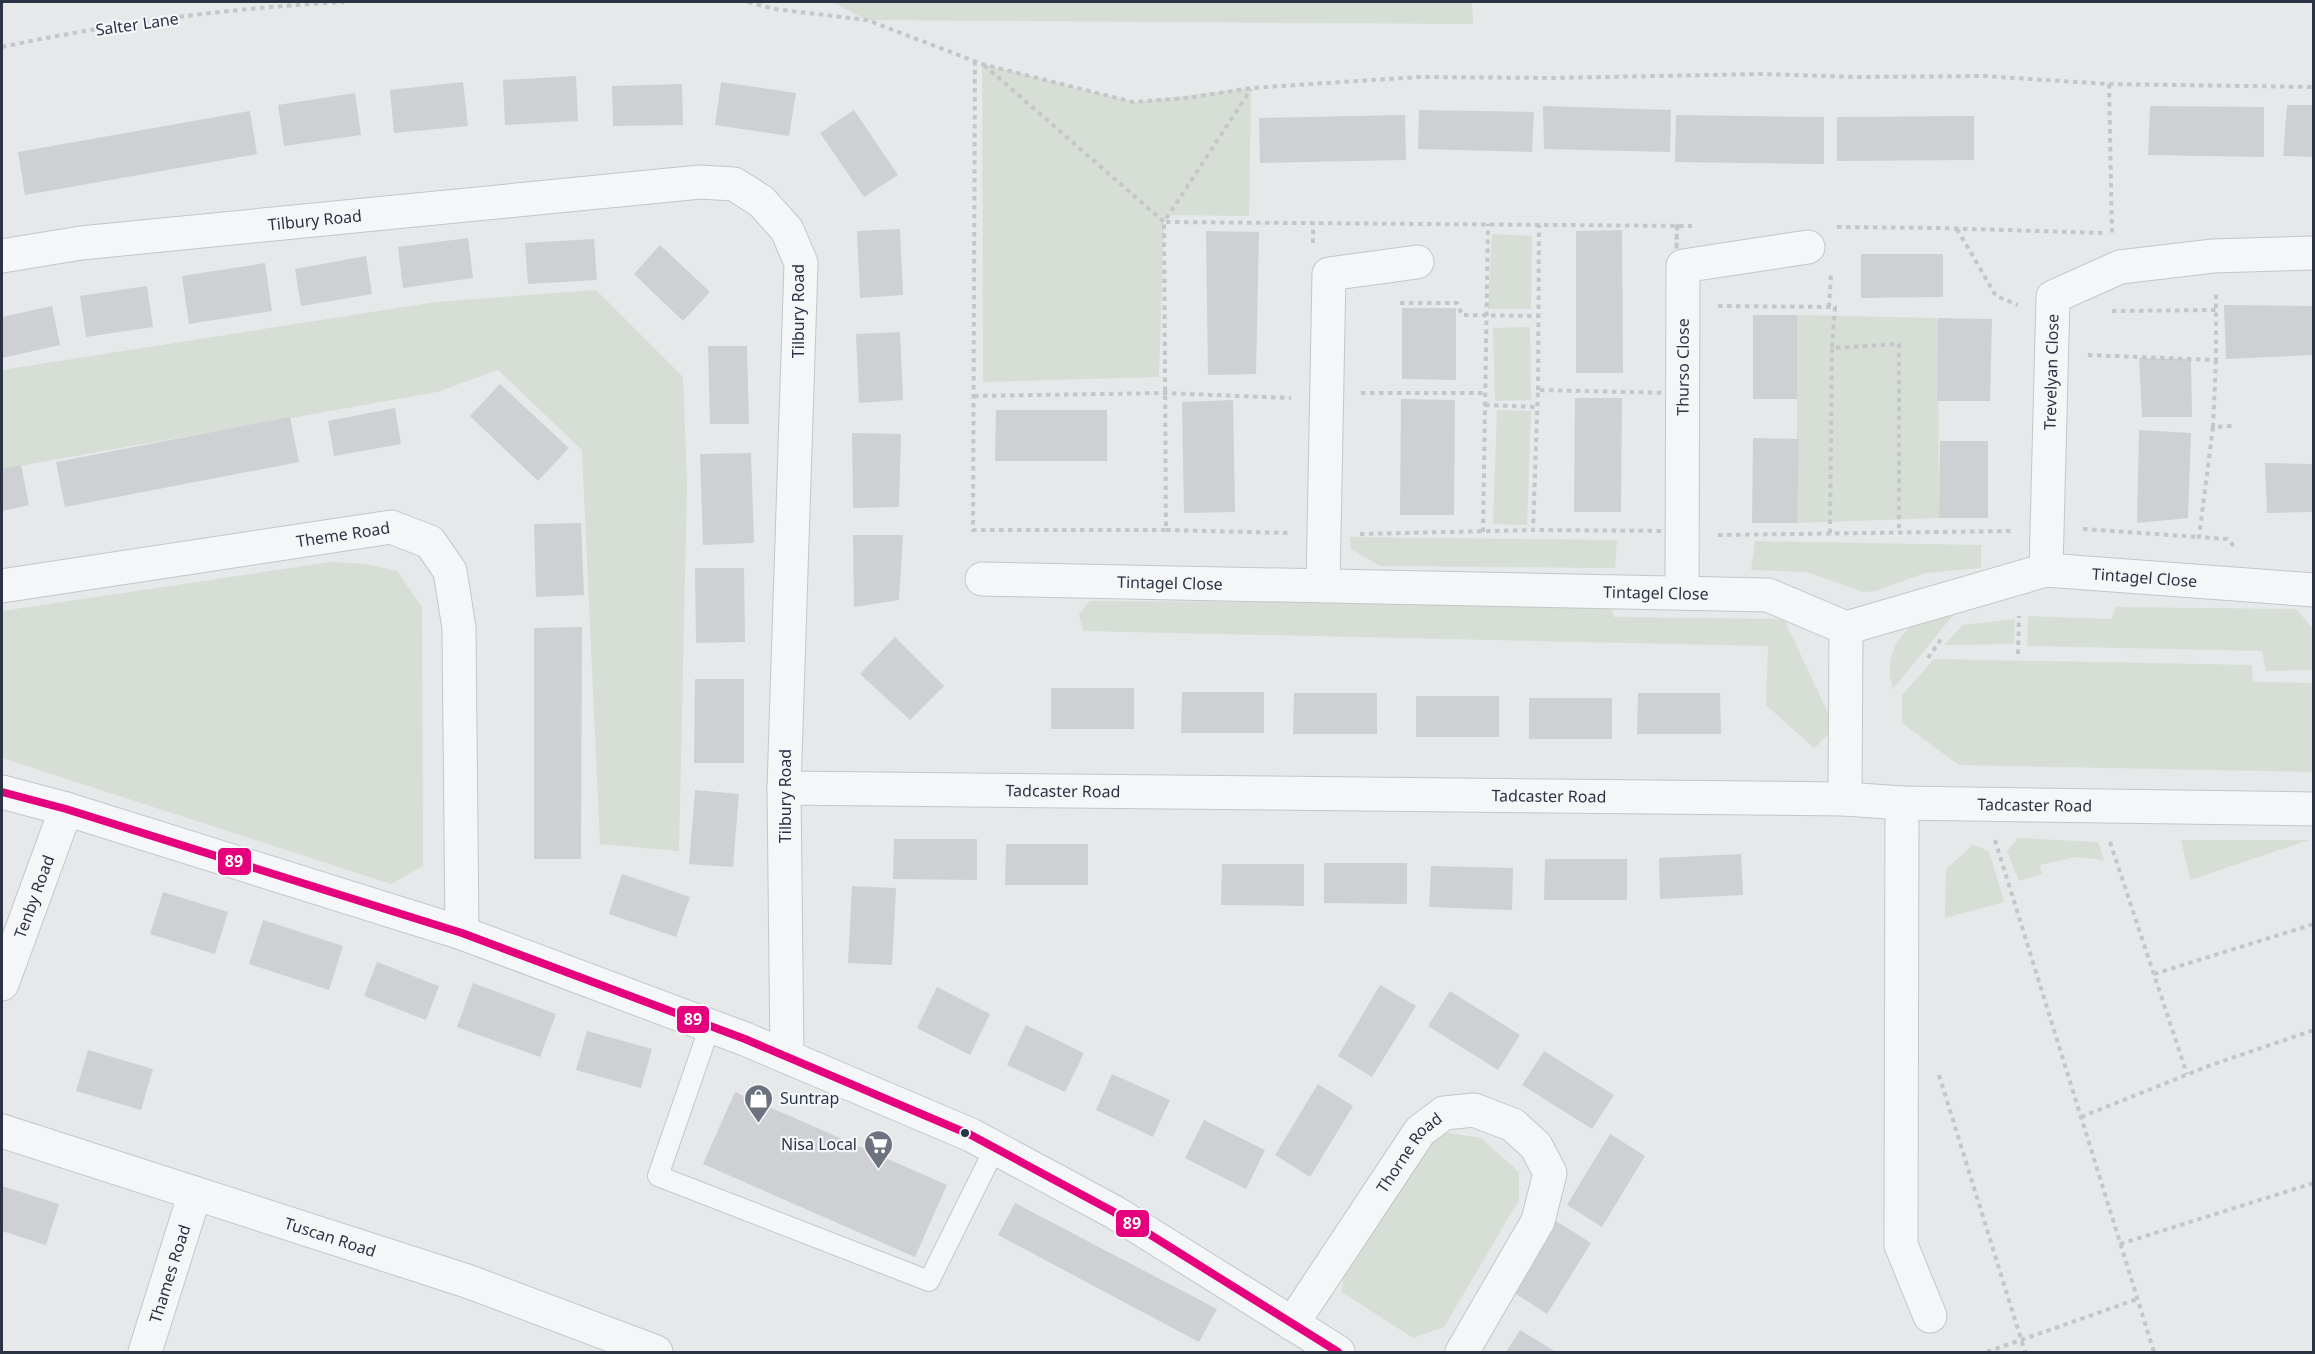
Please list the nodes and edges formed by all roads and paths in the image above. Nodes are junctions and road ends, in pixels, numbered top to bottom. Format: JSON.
{"nodes":[{"id":1,"x":344,"y":2,"type":"edge"},
{"id":2,"x":748,"y":2,"type":"edge"},
{"id":3,"x":2,"y":47,"type":"edge"},
{"id":4,"x":975,"y":61,"type":"junction"},
{"id":5,"x":982,"y":64,"type":"junction"},
{"id":6,"x":2109,"y":84,"type":"junction"},
{"id":7,"x":2313,"y":87,"type":"edge"},
{"id":8,"x":1251,"y":88,"type":"junction"},
{"id":9,"x":1164,"y":222,"type":"junction"},
{"id":10,"x":1313,"y":223,"type":"dead end"},
{"id":11,"x":1488,"y":224,"type":"dead end"},
{"id":12,"x":1539,"y":225,"type":"dead end"},
{"id":13,"x":1957,"y":229,"type":"dead end"},
{"id":14,"x":2112,"y":234,"type":"dead end"},
{"id":15,"x":1313,"y":246,"type":"dead end"},
{"id":16,"x":1808,"y":247,"type":"dead end"},
{"id":17,"x":2313,"y":253,"type":"edge"},
{"id":18,"x":2,"y":256,"type":"edge"},
{"id":19,"x":1417,"y":262,"type":"dead end"},
{"id":20,"x":2216,"y":281,"type":"dead end"},
{"id":21,"x":1398,"y":303,"type":"dead end"},
{"id":22,"x":1709,"y":306,"type":"dead end"},
{"id":23,"x":2023,"y":307,"type":"dead end"},
{"id":24,"x":2216,"y":310,"type":"junction"},
{"id":25,"x":2104,"y":311,"type":"dead end"},
{"id":26,"x":1486,"y":315,"type":"junction"},
{"id":27,"x":1538,"y":316,"type":"junction"},
{"id":28,"x":1832,"y":348,"type":"junction"},
{"id":29,"x":2085,"y":354,"type":"dead end"},
{"id":30,"x":2216,"y":360,"type":"junction"},
{"id":31,"x":1538,"y":390,"type":"junction"},
{"id":32,"x":1165,"y":393,"type":"junction"},
{"id":33,"x":1360,"y":393,"type":"dead end"},
{"id":34,"x":1485,"y":393,"type":"junction"},
{"id":35,"x":974,"y":396,"type":"junction"},
{"id":36,"x":1298,"y":398,"type":"dead end"},
{"id":37,"x":1485,"y":405,"type":"junction"},
{"id":38,"x":1537,"y":407,"type":"junction"},
{"id":39,"x":2233,"y":426,"type":"dead end"},
{"id":40,"x":2213,"y":427,"type":"junction"},
{"id":41,"x":2081,"y":529,"type":"dead end"},
{"id":42,"x":1160,"y":530,"type":"junction"},
{"id":43,"x":1533,"y":530,"type":"junction"},
{"id":44,"x":2048,"y":530,"type":"junction"},
{"id":45,"x":1483,"y":532,"type":"junction"},
{"id":46,"x":1899,"y":532,"type":"junction"},
{"id":47,"x":1295,"y":533,"type":"dead end"},
{"id":48,"x":1830,"y":533,"type":"junction"},
{"id":49,"x":1358,"y":534,"type":"dead end"},
{"id":50,"x":1711,"y":535,"type":"dead end"},
{"id":51,"x":2199,"y":537,"type":"junction"},
{"id":52,"x":2242,"y":555,"type":"dead end"},
{"id":53,"x":2046,"y":570,"type":"junction"},
{"id":54,"x":982,"y":579,"type":"dead end"},
{"id":55,"x":2,"y":586,"type":"edge"},
{"id":56,"x":1323,"y":586,"type":"junction"},
{"id":57,"x":2313,"y":591,"type":"edge"},
{"id":58,"x":1682,"y":593,"type":"junction"},
{"id":59,"x":1846,"y":628,"type":"junction"},
{"id":60,"x":784,"y":788,"type":"junction"},
{"id":61,"x":2,"y":792,"type":"edge"},
{"id":62,"x":1845,"y":799,"type":"junction"},
{"id":63,"x":1902,"y":803,"type":"junction"},
{"id":64,"x":1984,"y":804,"type":"junction"},
{"id":65,"x":2313,"y":808,"type":"edge"},
{"id":66,"x":66,"y":809,"type":"junction"},
{"id":67,"x":2108,"y":833,"type":"dead end"},
{"id":68,"x":2313,"y":924,"type":"edge"},
{"id":69,"x":462,"y":933,"type":"junction"},
{"id":70,"x":2154,"y":974,"type":"junction"},
{"id":71,"x":2,"y":984,"type":"edge"},
{"id":72,"x":710,"y":1026,"type":"junction"},
{"id":73,"x":2313,"y":1030,"type":"edge"},
{"id":74,"x":788,"y":1057,"type":"junction"},
{"id":75,"x":1902,"y":1072,"type":"junction"},
{"id":76,"x":2187,"y":1074,"type":"junction"},
{"id":77,"x":2080,"y":1117,"type":"junction"},
{"id":78,"x":2,"y":1131,"type":"edge"},
{"id":79,"x":994,"y":1148,"type":"junction"},
{"id":80,"x":2313,"y":1183,"type":"edge"},
{"id":81,"x":195,"y":1193,"type":"junction"},
{"id":82,"x":2120,"y":1244,"type":"junction"},
{"id":83,"x":2137,"y":1299,"type":"junction"},
{"id":84,"x":1930,"y":1316,"type":"dead end"},
{"id":85,"x":1292,"y":1324,"type":"junction"},
{"id":86,"x":2021,"y":1340,"type":"junction"},
{"id":87,"x":145,"y":1353,"type":"edge"},
{"id":88,"x":656,"y":1353,"type":"edge"},
{"id":89,"x":1338,"y":1353,"type":"edge"},
{"id":90,"x":1462,"y":1353,"type":"edge"},
{"id":91,"x":1987,"y":1353,"type":"edge"},
{"id":92,"x":2025,"y":1353,"type":"edge"},
{"id":93,"x":2154,"y":1353,"type":"edge"}],
"edges":[{"from":1,"to":3,"type":"path","name":"Salter Lane"},
{"from":2,"to":4,"type":"path"},
{"from":4,"to":5,"type":"path"},
{"from":4,"to":35,"type":"path"},
{"from":5,"to":8,"type":"path"},
{"from":5,"to":9,"type":"path"},
{"from":6,"to":7,"type":"path"},
{"from":6,"to":8,"type":"path"},
{"from":6,"to":14,"type":"path"},
{"from":8,"to":9,"type":"path"},
{"from":9,"to":32,"type":"path"},
{"from":10,"to":15,"type":"path"},
{"from":11,"to":26,"type":"path"},
{"from":12,"to":27,"type":"path"},
{"from":13,"to":23,"type":"path"},
{"from":16,"to":58,"type":"street","name":"Thurso Close"},
{"from":17,"to":44,"type":"street","name":"Trevelyan Close"},
{"from":18,"to":60,"type":"street","name":"Tilbury Road"},
{"from":19,"to":56,"type":"street"},
{"from":20,"to":24,"type":"path"},
{"from":21,"to":26,"type":"path"},
{"from":22,"to":28,"type":"path"},
{"from":24,"to":25,"type":"path"},
{"from":24,"to":30,"type":"path"},
{"from":26,"to":27,"type":"path"},
{"from":26,"to":34,"type":"path"},
{"from":27,"to":31,"type":"path"},
{"from":28,"to":46,"type":"path"},
{"from":28,"to":48,"type":"path"},
{"from":29,"to":30,"type":"path"},
{"from":30,"to":40,"type":"path"},
{"from":31,"to":38,"type":"path"},
{"from":31,"to":43,"type":"path"},
{"from":32,"to":35,"type":"path"},
{"from":32,"to":36,"type":"path"},
{"from":32,"to":42,"type":"path"},
{"from":33,"to":34,"type":"path"},
{"from":34,"to":37,"type":"path"},
{"from":35,"to":42,"type":"path"},
{"from":37,"to":38,"type":"path"},
{"from":37,"to":45,"type":"path"},
{"from":38,"to":43,"type":"path"},
{"from":39,"to":40,"type":"path"},
{"from":40,"to":51,"type":"path"},
{"from":41,"to":51,"type":"path"},
{"from":42,"to":47,"type":"path"},
{"from":43,"to":45,"type":"path"},
{"from":44,"to":46,"type":"path"},
{"from":44,"to":53,"type":"street","name":"Trevelyan Close"},
{"from":45,"to":49,"type":"path"},
{"from":46,"to":48,"type":"path"},
{"from":48,"to":50,"type":"path"},
{"from":51,"to":52,"type":"path"},
{"from":53,"to":57,"type":"street","name":"Tintagel Close"},
{"from":53,"to":59,"type":"street","name":"Tintagel Close"},
{"from":54,"to":56,"type":"street","name":"Tintagel Close"},
{"from":55,"to":69,"type":"street","name":"Theme Road"},
{"from":56,"to":58,"type":"street","name":"Tintagel Close"},
{"from":58,"to":59,"type":"street","name":"Tintagel Close"},
{"from":59,"to":62,"type":"street"},
{"from":60,"to":62,"type":"street","name":"Tadcaster Road"},
{"from":60,"to":74,"type":"street","name":"Tilbury Road"},
{"from":61,"to":66,"type":"street"},
{"from":62,"to":63,"type":"street","name":"Tadcaster Road"},
{"from":63,"to":64,"type":"street","name":"Tadcaster Road"},
{"from":63,"to":75,"type":"street"},
{"from":64,"to":65,"type":"street","name":"Tadcaster Road"},
{"from":64,"to":77,"type":"path"},
{"from":66,"to":69,"type":"street"},
{"from":66,"to":71,"type":"street","name":"Tenby Road"},
{"from":67,"to":70,"type":"path"},
{"from":68,"to":70,"type":"path"},
{"from":69,"to":72,"type":"street"},
{"from":70,"to":76,"type":"path"},
{"from":72,"to":74,"type":"street"},
{"from":72,"to":79,"type":"lane"},
{"from":73,"to":76,"type":"path"},
{"from":74,"to":79,"type":"street"},
{"from":75,"to":84,"type":"street"},
{"from":75,"to":86,"type":"path"},
{"from":76,"to":77,"type":"path"},
{"from":77,"to":82,"type":"path"},
{"from":78,"to":81,"type":"street","name":"Tuscan Road"},
{"from":79,"to":85,"type":"street"},
{"from":80,"to":82,"type":"path"},
{"from":81,"to":87,"type":"street","name":"Thames Road"},
{"from":81,"to":88,"type":"street","name":"Tuscan Road"},
{"from":82,"to":83,"type":"path"},
{"from":83,"to":86,"type":"path"},
{"from":83,"to":93,"type":"path"},
{"from":85,"to":89,"type":"street"},
{"from":85,"to":90,"type":"street","name":"Thorne Road"},
{"from":86,"to":91,"type":"path"},
{"from":86,"to":92,"type":"path"}]}
